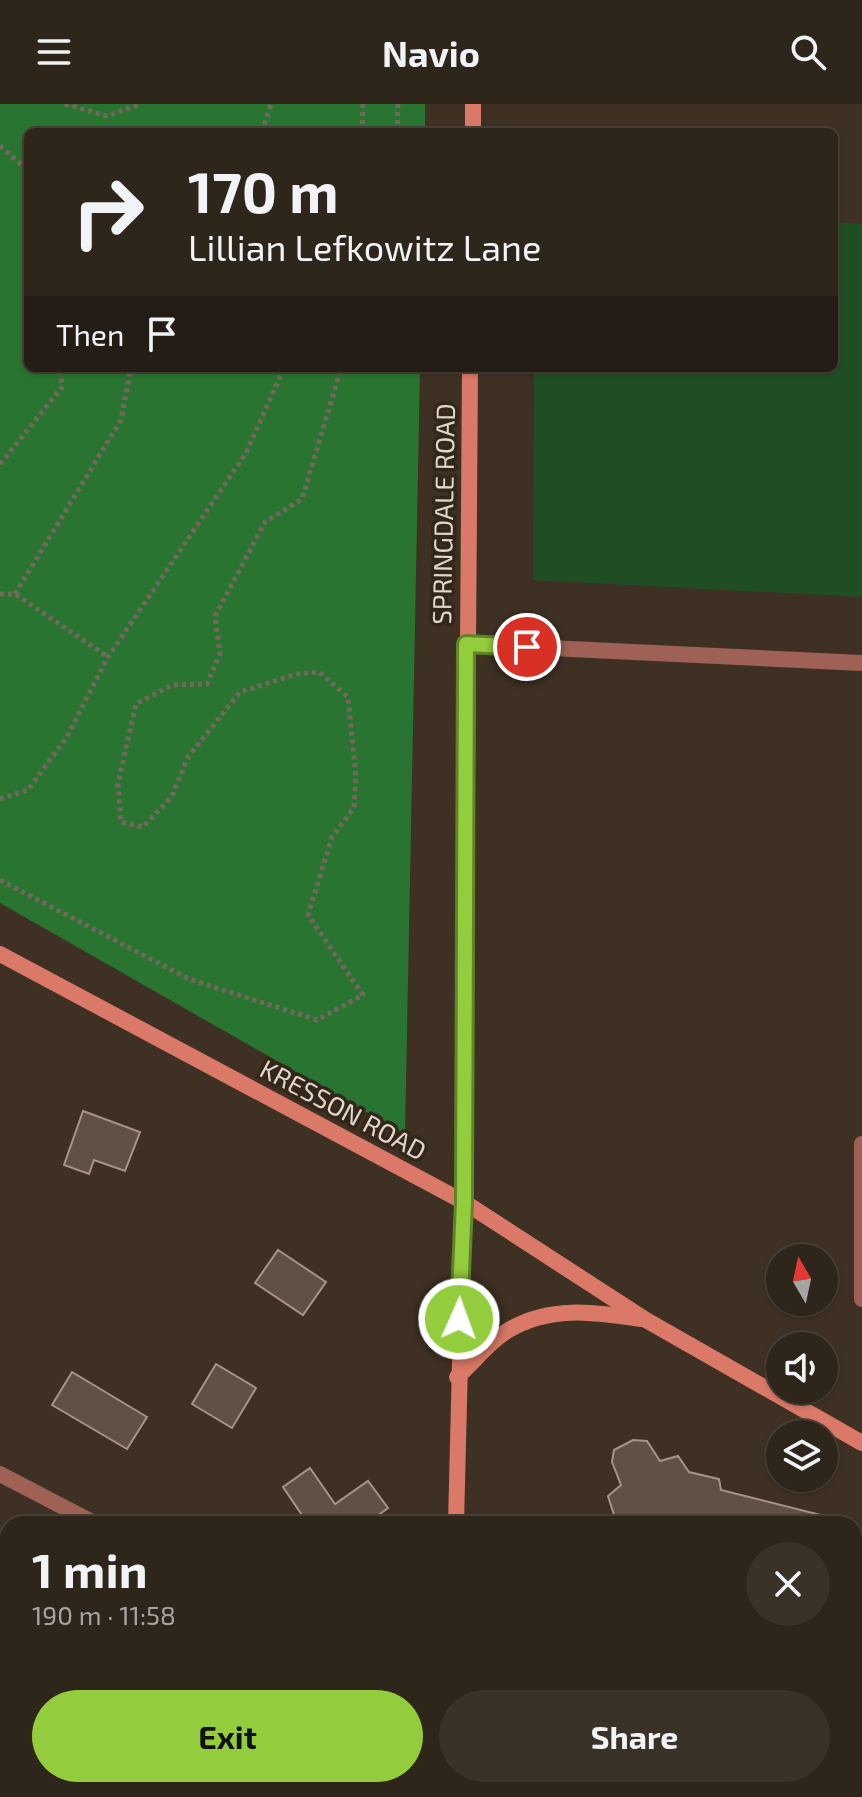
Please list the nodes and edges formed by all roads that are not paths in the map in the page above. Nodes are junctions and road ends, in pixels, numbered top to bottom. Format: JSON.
{"nodes":[{"id":1,"x":473,"y":104,"type":"edge"},
{"id":2,"x":473,"y":128,"type":"edge"},
{"id":3,"x":470,"y":372,"type":"edge"},
{"id":4,"x":466,"y":644,"type":"junction"},
{"id":5,"x":862,"y":663,"type":"edge"},
{"id":6,"x":0,"y":954,"type":"edge"},
{"id":7,"x":862,"y":1144,"type":"edge"},
{"id":8,"x":464,"y":1202,"type":"junction"},
{"id":9,"x":862,"y":1299,"type":"edge"},
{"id":10,"x":646,"y":1320,"type":"junction"},
{"id":11,"x":457,"y":1377,"type":"junction"},
{"id":12,"x":862,"y":1443,"type":"edge"},
{"id":13,"x":0,"y":1474,"type":"edge"},
{"id":14,"x":81,"y":1516,"type":"edge"},
{"id":15,"x":456,"y":1516,"type":"edge"}],
"edges":[{"from":1,"to":2,"type":"main road"},
{"from":3,"to":4,"type":"main road","name":"SPRINGDALE ROAD"},
{"from":4,"to":5,"type":"street"},
{"from":4,"to":8,"type":"main road","name":"SPRINGDALE ROAD"},
{"from":6,"to":8,"type":"main road","name":"KRESSON ROAD"},
{"from":7,"to":9,"type":"street"},
{"from":8,"to":10,"type":"main road","name":"KRESSON ROAD"},
{"from":8,"to":11,"type":"main road","name":"SPRINGDALE ROAD"},
{"from":10,"to":11,"type":"main road"},
{"from":10,"to":12,"type":"main road","name":"KRESSON ROAD"},
{"from":11,"to":15,"type":"main road","name":"SPRINGDALE ROAD"},
{"from":13,"to":14,"type":"street"}]}
